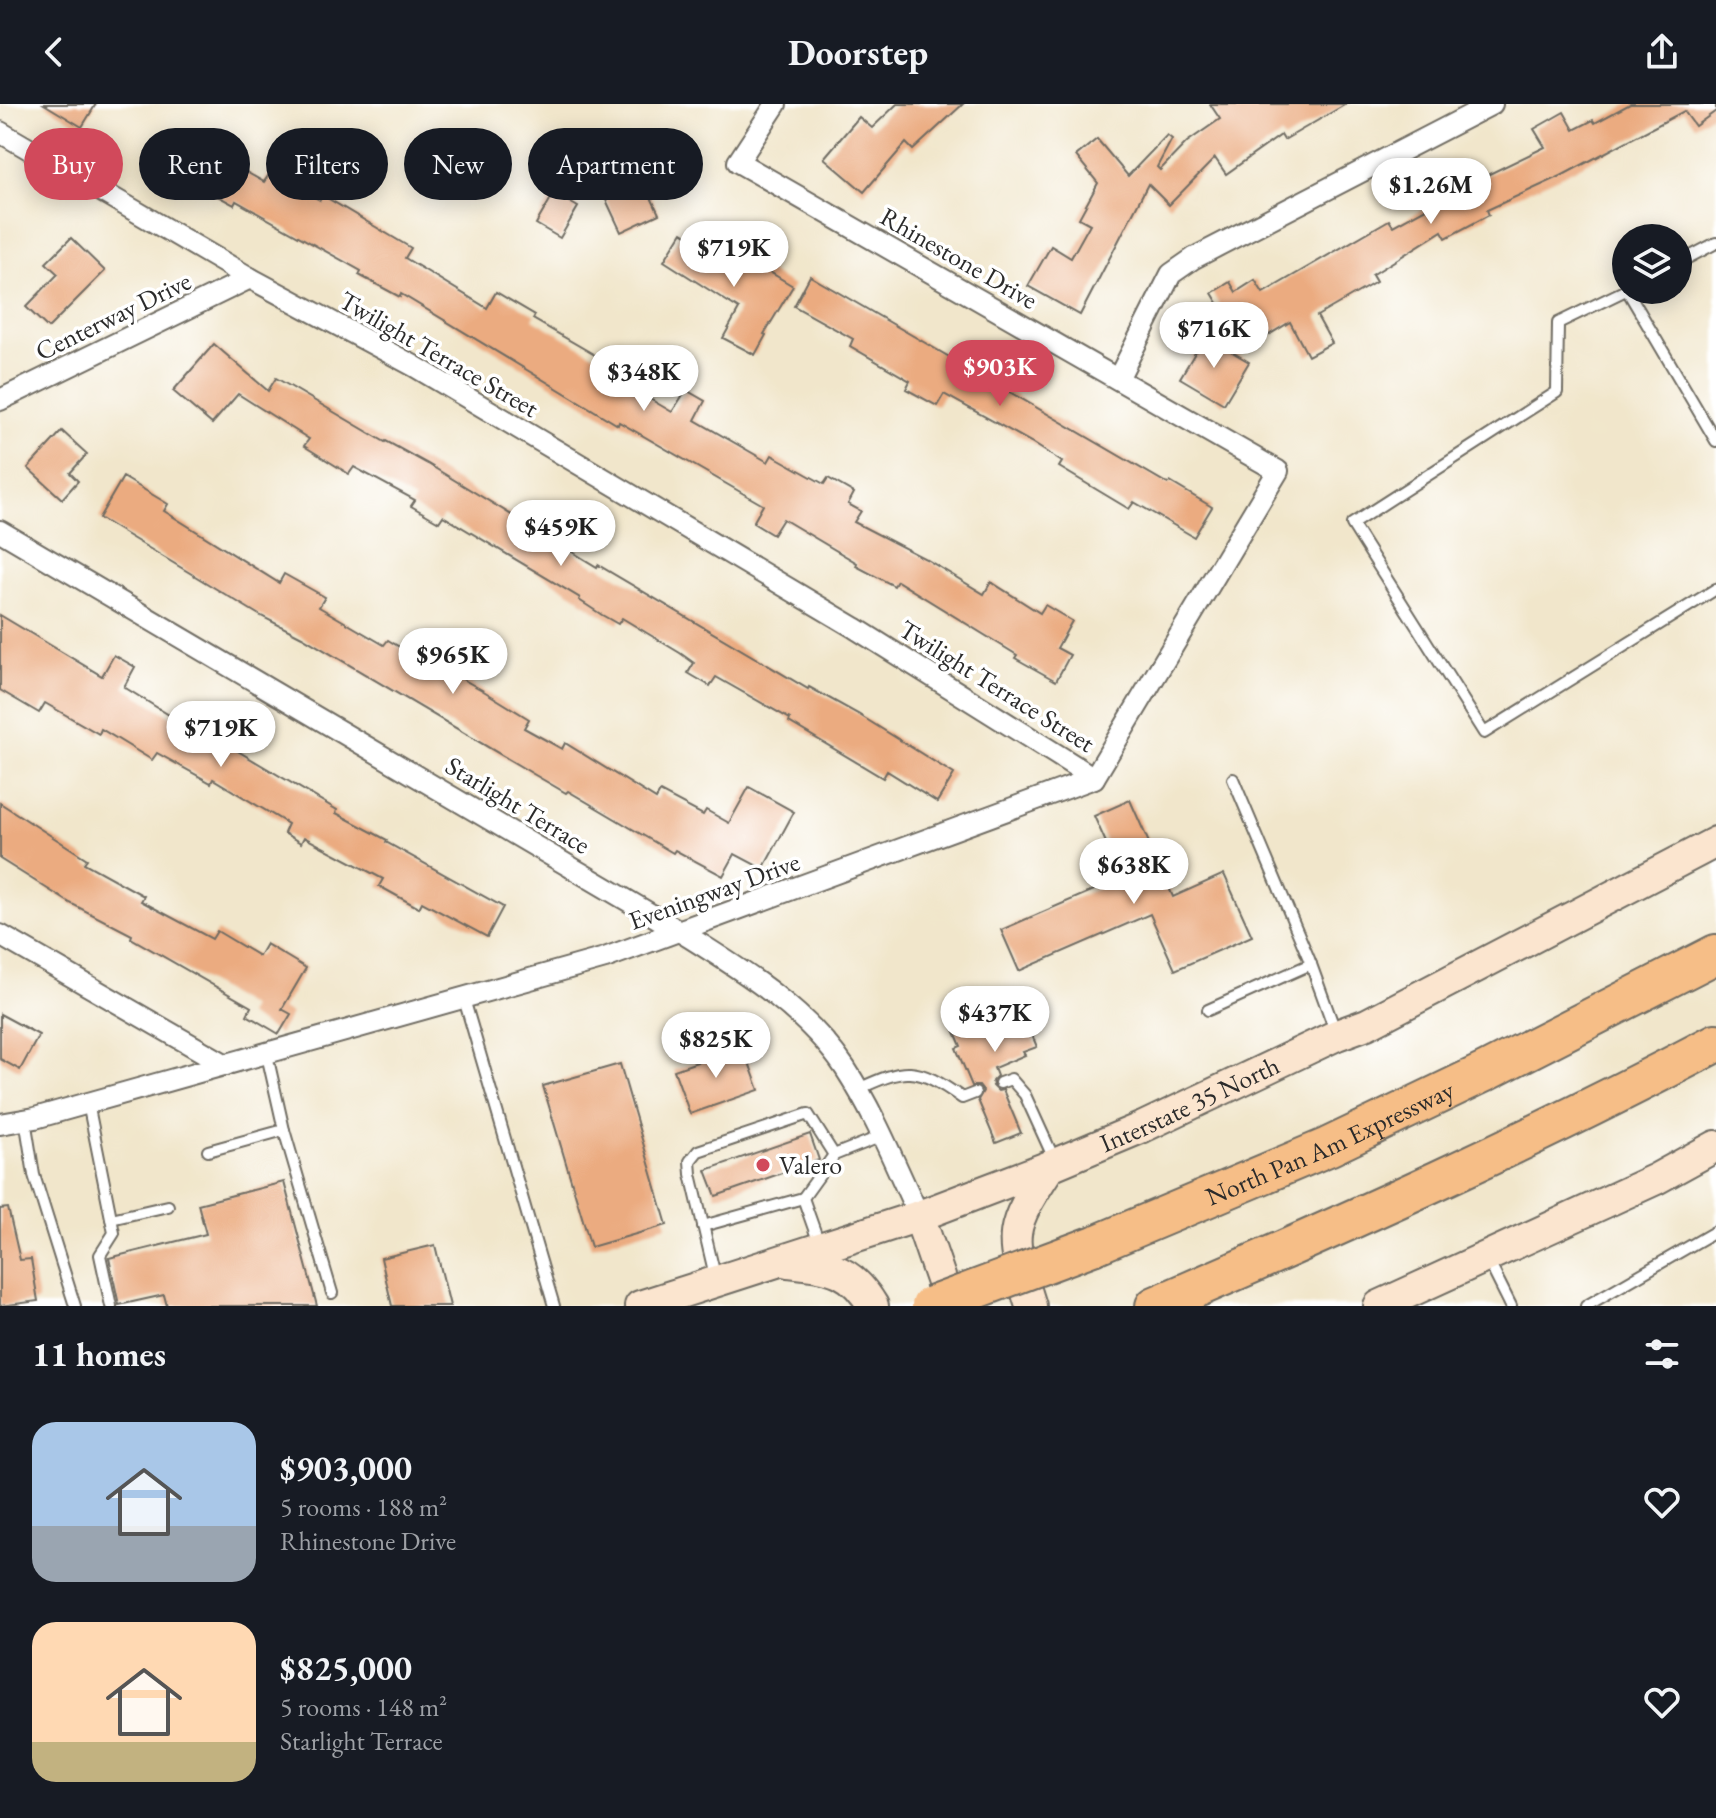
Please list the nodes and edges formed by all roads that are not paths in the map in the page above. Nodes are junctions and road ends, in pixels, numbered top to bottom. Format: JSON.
{"nodes":[{"id":1,"x":776,"y":104,"type":"edge"},
{"id":2,"x":1492,"y":104,"type":"edge"},
{"id":3,"x":0,"y":132,"type":"edge"},
{"id":4,"x":1716,"y":243,"type":"edge"},
{"id":5,"x":1692,"y":256,"type":"edge"},
{"id":6,"x":250,"y":278,"type":"junction"},
{"id":7,"x":1612,"y":297,"type":"edge"},
{"id":8,"x":1634,"y":304,"type":"edge"},
{"id":9,"x":1118,"y":379,"type":"junction"},
{"id":10,"x":0,"y":400,"type":"edge"},
{"id":11,"x":1716,"y":441,"type":"edge"},
{"id":12,"x":0,"y":531,"type":"edge"},
{"id":13,"x":1716,"y":589,"type":"edge"},
{"id":14,"x":1094,"y":778,"type":"junction"},
{"id":15,"x":1233,"y":779,"type":"dead end"},
{"id":16,"x":1716,"y":842,"type":"edge"},
{"id":17,"x":681,"y":932,"type":"junction"},
{"id":18,"x":0,"y":935,"type":"edge"},
{"id":19,"x":1716,"y":954,"type":"edge"},
{"id":20,"x":1311,"y":964,"type":"junction"},
{"id":21,"x":464,"y":999,"type":"junction"},
{"id":22,"x":1208,"y":1010,"type":"dead end"},
{"id":23,"x":1337,"y":1035,"type":"junction"},
{"id":24,"x":1716,"y":1043,"type":"edge"},
{"id":25,"x":267,"y":1055,"type":"junction"},
{"id":26,"x":226,"y":1065,"type":"junction"},
{"id":27,"x":1000,"y":1083,"type":"dead end"},
{"id":28,"x":856,"y":1090,"type":"junction"},
{"id":29,"x":975,"y":1093,"type":"dead end"},
{"id":30,"x":88,"y":1103,"type":"junction"},
{"id":31,"x":25,"y":1119,"type":"junction"},
{"id":32,"x":0,"y":1124,"type":"edge"},
{"id":33,"x":284,"y":1130,"type":"junction"},
{"id":34,"x":882,"y":1136,"type":"junction"},
{"id":35,"x":1716,"y":1146,"type":"edge"},
{"id":36,"x":208,"y":1151,"type":"dead end"},
{"id":37,"x":834,"y":1155,"type":"junction"},
{"id":38,"x":1053,"y":1164,"type":"junction"},
{"id":39,"x":803,"y":1198,"type":"junction"},
{"id":40,"x":168,"y":1206,"type":"dead end"},
{"id":41,"x":919,"y":1216,"type":"junction"},
{"id":42,"x":111,"y":1219,"type":"junction"},
{"id":43,"x":703,"y":1226,"type":"junction"},
{"id":44,"x":1716,"y":1231,"type":"edge"},
{"id":45,"x":821,"y":1248,"type":"junction"},
{"id":46,"x":1487,"y":1257,"type":"junction"},
{"id":47,"x":779,"y":1261,"type":"junction"},
{"id":48,"x":716,"y":1282,"type":"junction"},
{"id":49,"x":332,"y":1293,"type":"dead end"},
{"id":50,"x":1508,"y":1305,"type":"edge"},
{"id":51,"x":75,"y":1306,"type":"edge"},
{"id":52,"x":111,"y":1306,"type":"edge"},
{"id":53,"x":554,"y":1306,"type":"edge"},
{"id":54,"x":640,"y":1306,"type":"edge"},
{"id":55,"x":873,"y":1306,"type":"edge"},
{"id":56,"x":931,"y":1306,"type":"edge"},
{"id":57,"x":950,"y":1306,"type":"edge"},
{"id":58,"x":1031,"y":1306,"type":"edge"},
{"id":59,"x":1155,"y":1306,"type":"edge"},
{"id":60,"x":1379,"y":1306,"type":"edge"},
{"id":61,"x":1586,"y":1306,"type":"edge"}],
"edges":[{"from":1,"to":9,"type":"street","name":"Rhinestone Drive"},
{"from":2,"to":9,"type":"street"},
{"from":3,"to":6,"type":"street","name":"Twilight Terrace Street"},
{"from":4,"to":5,"type":"lane"},
{"from":6,"to":10,"type":"street","name":"Centerway Drive"},
{"from":6,"to":14,"type":"street","name":"Twilight Terrace Street"},
{"from":7,"to":13,"type":"lane"},
{"from":8,"to":11,"type":"lane"},
{"from":9,"to":14,"type":"street","name":"Rhinestone Drive"},
{"from":12,"to":17,"type":"street","name":"Starlight Terrace"},
{"from":14,"to":17,"type":"street","name":"Eveningway Drive"},
{"from":15,"to":20,"type":"lane"},
{"from":16,"to":23,"type":"main road","name":"Interstate 35 North"},
{"from":17,"to":21,"type":"street","name":"Eveningway Drive"},
{"from":17,"to":28,"type":"street","name":"Starlight Terrace"},
{"from":18,"to":26,"type":"street"},
{"from":19,"to":56,"type":"highway","name":"North Pan Am Expressway","bridge":true},
{"from":20,"to":22,"type":"lane"},
{"from":20,"to":23,"type":"lane"},
{"from":21,"to":25,"type":"street","name":"Eveningway Drive"},
{"from":21,"to":53,"type":"lane"},
{"from":23,"to":38,"type":"main road","name":"Interstate 35 North"},
{"from":24,"to":59,"type":"highway"},
{"from":25,"to":26,"type":"street","name":"Eveningway Drive"},
{"from":25,"to":33,"type":"lane"},
{"from":26,"to":30,"type":"street","name":"Eveningway Drive"},
{"from":27,"to":38,"type":"lane"},
{"from":28,"to":29,"type":"lane"},
{"from":28,"to":34,"type":"street","name":"Starlight Terrace"},
{"from":30,"to":31,"type":"street","name":"Eveningway Drive"},
{"from":30,"to":42,"type":"lane"},
{"from":31,"to":32,"type":"street","name":"Eveningway Drive"},
{"from":31,"to":51,"type":"lane"},
{"from":33,"to":36,"type":"lane"},
{"from":33,"to":49,"type":"lane"},
{"from":34,"to":37,"type":"lane"},
{"from":34,"to":41,"type":"street","name":"Starlight Terrace"},
{"from":35,"to":46,"type":"main road"},
{"from":37,"to":39,"type":"lane"},
{"from":37,"to":43,"type":"lane"},
{"from":38,"to":41,"type":"main road","name":"Interstate 35 North"},
{"from":38,"to":58,"type":"main road"},
{"from":39,"to":43,"type":"lane"},
{"from":39,"to":45,"type":"lane"},
{"from":40,"to":42,"type":"lane"},
{"from":41,"to":45,"type":"main road","name":"Interstate 35 North"},
{"from":41,"to":57,"type":"main road"},
{"from":42,"to":52,"type":"lane"},
{"from":43,"to":48,"type":"lane"},
{"from":44,"to":61,"type":"lane"},
{"from":45,"to":47,"type":"main road","name":"Interstate 35 North"},
{"from":46,"to":50,"type":"lane"},
{"from":46,"to":60,"type":"main road"},
{"from":47,"to":48,"type":"main road","name":"Interstate 35 North"},
{"from":47,"to":55,"type":"main road"},
{"from":48,"to":54,"type":"main road","name":"Interstate 35 North"}]}
